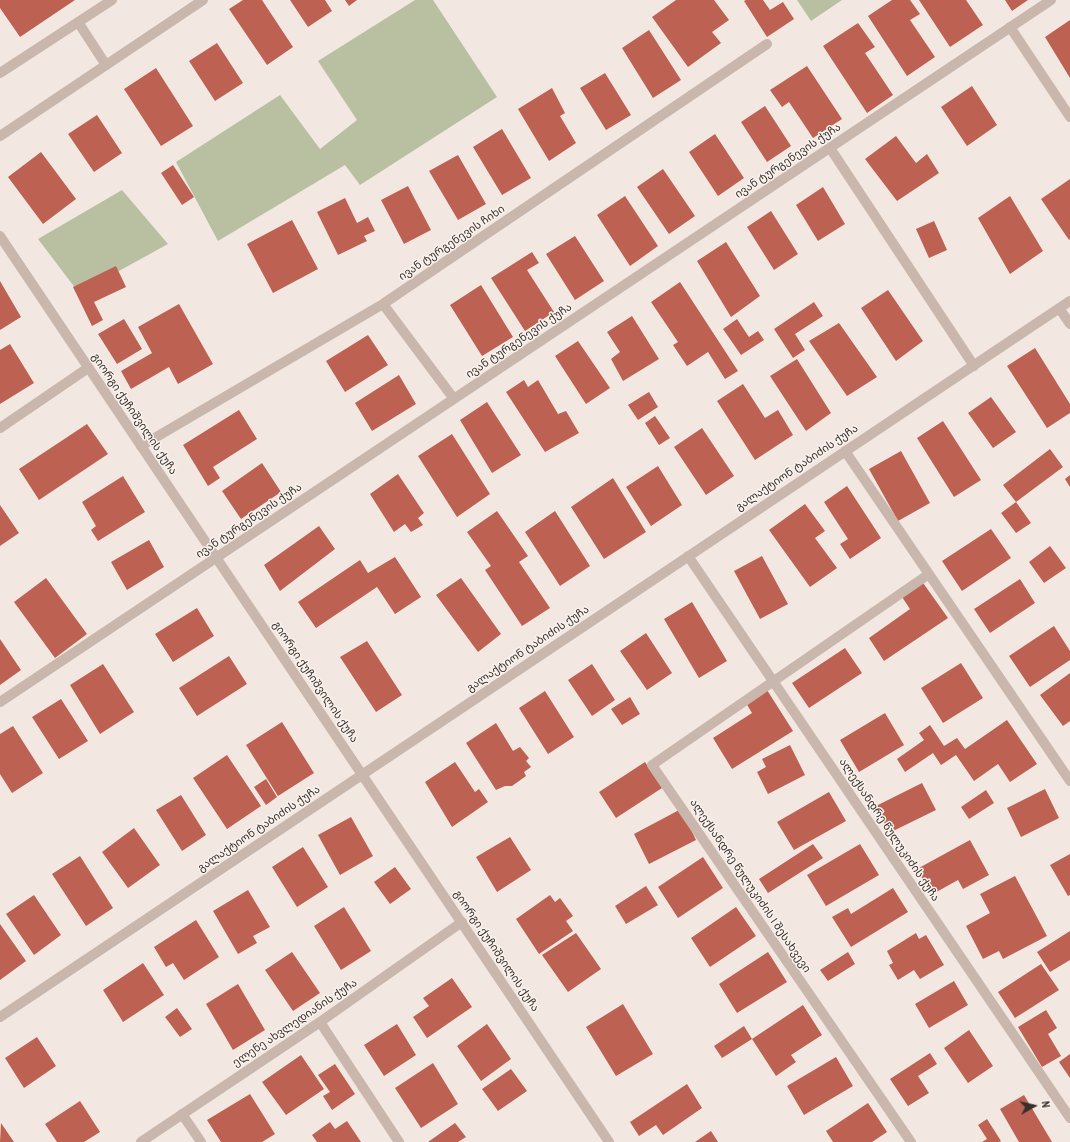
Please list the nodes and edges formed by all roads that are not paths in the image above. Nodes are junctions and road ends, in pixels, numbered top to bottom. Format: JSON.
{"nodes":[{"id":1,"x":112,"y":0,"type":"edge"},
{"id":2,"x":202,"y":0,"type":"edge"},
{"id":3,"x":1051,"y":0,"type":"edge"},
{"id":4,"x":78,"y":22,"type":"junction"},
{"id":5,"x":1010,"y":27,"type":"junction"},
{"id":6,"x":767,"y":44,"type":"dead end"},
{"id":7,"x":106,"y":65,"type":"junction"},
{"id":8,"x":0,"y":73,"type":"edge"},
{"id":9,"x":1070,"y":117,"type":"edge"},
{"id":10,"x":0,"y":136,"type":"edge"},
{"id":11,"x":830,"y":148,"type":"junction"},
{"id":12,"x":0,"y":236,"type":"edge"},
{"id":13,"x":1070,"y":301,"type":"edge"},
{"id":14,"x":383,"y":304,"type":"junction"},
{"id":15,"x":1059,"y":308,"type":"junction"},
{"id":16,"x":1070,"y":324,"type":"edge"},
{"id":17,"x":974,"y":366,"type":"junction"},
{"id":18,"x":88,"y":368,"type":"junction"},
{"id":19,"x":454,"y":399,"type":"junction"},
{"id":20,"x":0,"y":428,"type":"edge"},
{"id":21,"x":141,"y":446,"type":"junction"},
{"id":22,"x":845,"y":451,"type":"junction"},
{"id":23,"x":688,"y":556,"type":"junction"},
{"id":24,"x":216,"y":558,"type":"junction"},
{"id":25,"x":929,"y":574,"type":"junction"},
{"id":26,"x":773,"y":681,"type":"junction"},
{"id":27,"x":0,"y":702,"type":"edge"},
{"id":28,"x":362,"y":774,"type":"junction"},
{"id":29,"x":1070,"y":781,"type":"edge"},
{"id":30,"x":462,"y":922,"type":"junction"},
{"id":31,"x":0,"y":1016,"type":"edge"},
{"id":32,"x":320,"y":1022,"type":"junction"},
{"id":33,"x":182,"y":1114,"type":"junction"},
{"id":34,"x":1070,"y":1118,"type":"edge"},
{"id":35,"x":141,"y":1142,"type":"edge"},
{"id":36,"x":201,"y":1142,"type":"edge"},
{"id":37,"x":399,"y":1142,"type":"edge"},
{"id":38,"x":609,"y":1142,"type":"edge"},
{"id":39,"x":911,"y":1142,"type":"edge"}],
"edges":[{"from":1,"to":4,"type":"street"},
{"from":2,"to":7,"type":"street"},
{"from":3,"to":5,"type":"street","name":"ივან ტურგენევის ქუჩა"},
{"from":4,"to":7,"type":"street"},
{"from":4,"to":8,"type":"street"},
{"from":5,"to":9,"type":"street"},
{"from":5,"to":11,"type":"street","name":"ივან ტურგენევის ქუჩა"},
{"from":6,"to":14,"type":"street","name":"ივან ტურგენევის ჩიხი"},
{"from":7,"to":10,"type":"street"},
{"from":11,"to":17,"type":"street"},
{"from":11,"to":19,"type":"street","name":"ივან ტურგენევის ქუჩა"},
{"from":12,"to":18,"type":"street","name":"გიორგი ქუჩიშვილის ქუჩა"},
{"from":13,"to":15,"type":"street","name":"გალაქტიონ ტაბიძის ქუჩა"},
{"from":14,"to":19,"type":"street"},
{"from":14,"to":21,"type":"street","name":"ივან ტურგენევის ჩიხი"},
{"from":15,"to":16,"type":"street"},
{"from":15,"to":17,"type":"street","name":"გალაქტიონ ტაბიძის ქუჩა"},
{"from":17,"to":22,"type":"street","name":"გალაქტიონ ტაბიძის ქუჩა"},
{"from":18,"to":20,"type":"street"},
{"from":18,"to":21,"type":"street","name":"გიორგი ქუჩიშვილის ქუჩა"},
{"from":19,"to":24,"type":"street","name":"ივან ტურგენევის ქუჩა"},
{"from":21,"to":24,"type":"street","name":"გიორგი ქუჩიშვილის ქუჩა"},
{"from":22,"to":23,"type":"street","name":"გალაქტიონ ტაბიძის ქუჩა"},
{"from":22,"to":25,"type":"street"},
{"from":23,"to":26,"type":"street","name":"ალექსანდრე წულუკიძის ქუჩა"},
{"from":23,"to":28,"type":"street","name":"გალაქტიონ ტაბიძის ქუჩა"},
{"from":24,"to":27,"type":"street","name":"ივან ტურგენევის ქუჩა"},
{"from":24,"to":28,"type":"street","name":"გიორგი ქუჩიშვილის ქუჩა"},
{"from":25,"to":26,"type":"street"},
{"from":25,"to":29,"type":"street"},
{"from":26,"to":34,"type":"street","name":"ალექსანდრე წულუკიძის ქუჩა"},
{"from":26,"to":39,"type":"street","name":"ალექსანდრე წულუკიძის I შესახვევი"},
{"from":28,"to":30,"type":"street","name":"გიორგი ქუჩიშვილის ქუჩა"},
{"from":28,"to":31,"type":"street","name":"გალაქტიონ ტაბიძის ქუჩა"},
{"from":30,"to":32,"type":"street","name":"ელენე ახვლედიანის ქუჩა"},
{"from":30,"to":38,"type":"street","name":"გიორგი ქუჩიშვილის ქუჩა"},
{"from":32,"to":33,"type":"street","name":"ელენე ახვლედიანის ქუჩა"},
{"from":32,"to":37,"type":"street"},
{"from":33,"to":35,"type":"street","name":"ელენე ახვლედიანის ქუჩა"},
{"from":33,"to":36,"type":"street"}]}
